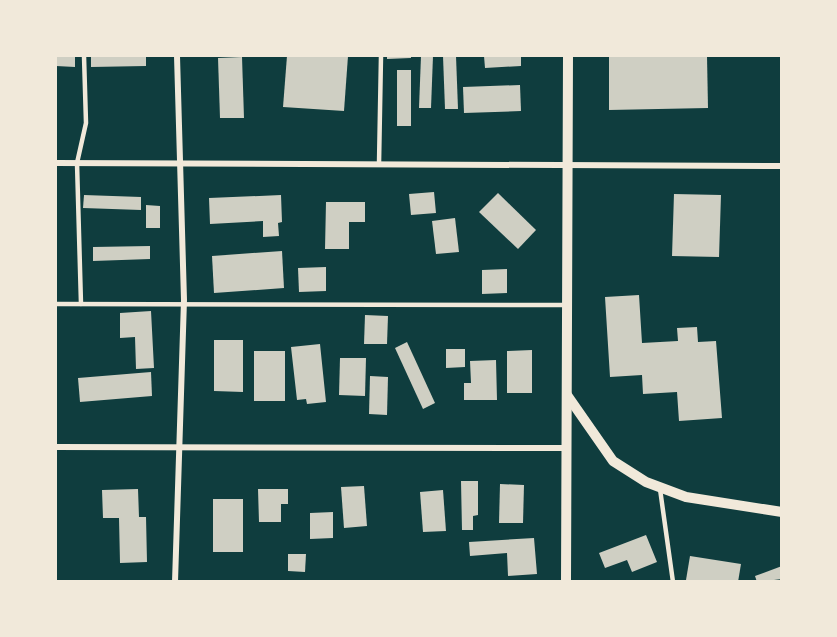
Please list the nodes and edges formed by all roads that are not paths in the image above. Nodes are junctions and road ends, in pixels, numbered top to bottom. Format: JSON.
{"nodes":[{"id":1,"x":84,"y":56,"type":"edge"},
{"id":2,"x":177,"y":56,"type":"edge"},
{"id":3,"x":381,"y":56,"type":"edge"},
{"id":4,"x":568,"y":56,"type":"edge"},
{"id":5,"x":56,"y":163,"type":"edge"},
{"id":6,"x":77,"y":163,"type":"junction"},
{"id":7,"x":182,"y":163,"type":"junction"},
{"id":8,"x":379,"y":164,"type":"junction"},
{"id":9,"x":567,"y":165,"type":"junction"},
{"id":10,"x":782,"y":166,"type":"edge"},
{"id":11,"x":56,"y":304,"type":"edge"},
{"id":12,"x":81,"y":304,"type":"junction"},
{"id":13,"x":184,"y":304,"type":"junction"},
{"id":14,"x":567,"y":305,"type":"junction"},
{"id":15,"x":567,"y":395,"type":"junction"},
{"id":16,"x":56,"y":447,"type":"edge"},
{"id":17,"x":180,"y":447,"type":"junction"},
{"id":18,"x":567,"y":448,"type":"junction"},
{"id":19,"x":660,"y":488,"type":"junction"},
{"id":20,"x":782,"y":512,"type":"edge"},
{"id":21,"x":175,"y":582,"type":"edge"},
{"id":22,"x":566,"y":582,"type":"edge"},
{"id":23,"x":673,"y":582,"type":"edge"}],
"edges":[{"from":1,"to":6,"type":"lane"},
{"from":2,"to":7,"type":"street"},
{"from":3,"to":8,"type":"lane"},
{"from":4,"to":9,"type":"street"},
{"from":5,"to":6,"type":"street"},
{"from":6,"to":7,"type":"street"},
{"from":6,"to":12,"type":"lane"},
{"from":7,"to":8,"type":"street"},
{"from":7,"to":13,"type":"street"},
{"from":8,"to":9,"type":"street"},
{"from":9,"to":10,"type":"street"},
{"from":9,"to":14,"type":"street"},
{"from":11,"to":12,"type":"lane"},
{"from":12,"to":13,"type":"lane"},
{"from":13,"to":14,"type":"lane"},
{"from":13,"to":17,"type":"street"},
{"from":14,"to":15,"type":"street"},
{"from":15,"to":18,"type":"street"},
{"from":15,"to":19,"type":"street"},
{"from":16,"to":17,"type":"street"},
{"from":17,"to":18,"type":"street"},
{"from":17,"to":21,"type":"street"},
{"from":18,"to":22,"type":"street"},
{"from":19,"to":20,"type":"street"},
{"from":19,"to":23,"type":"lane"}]}
